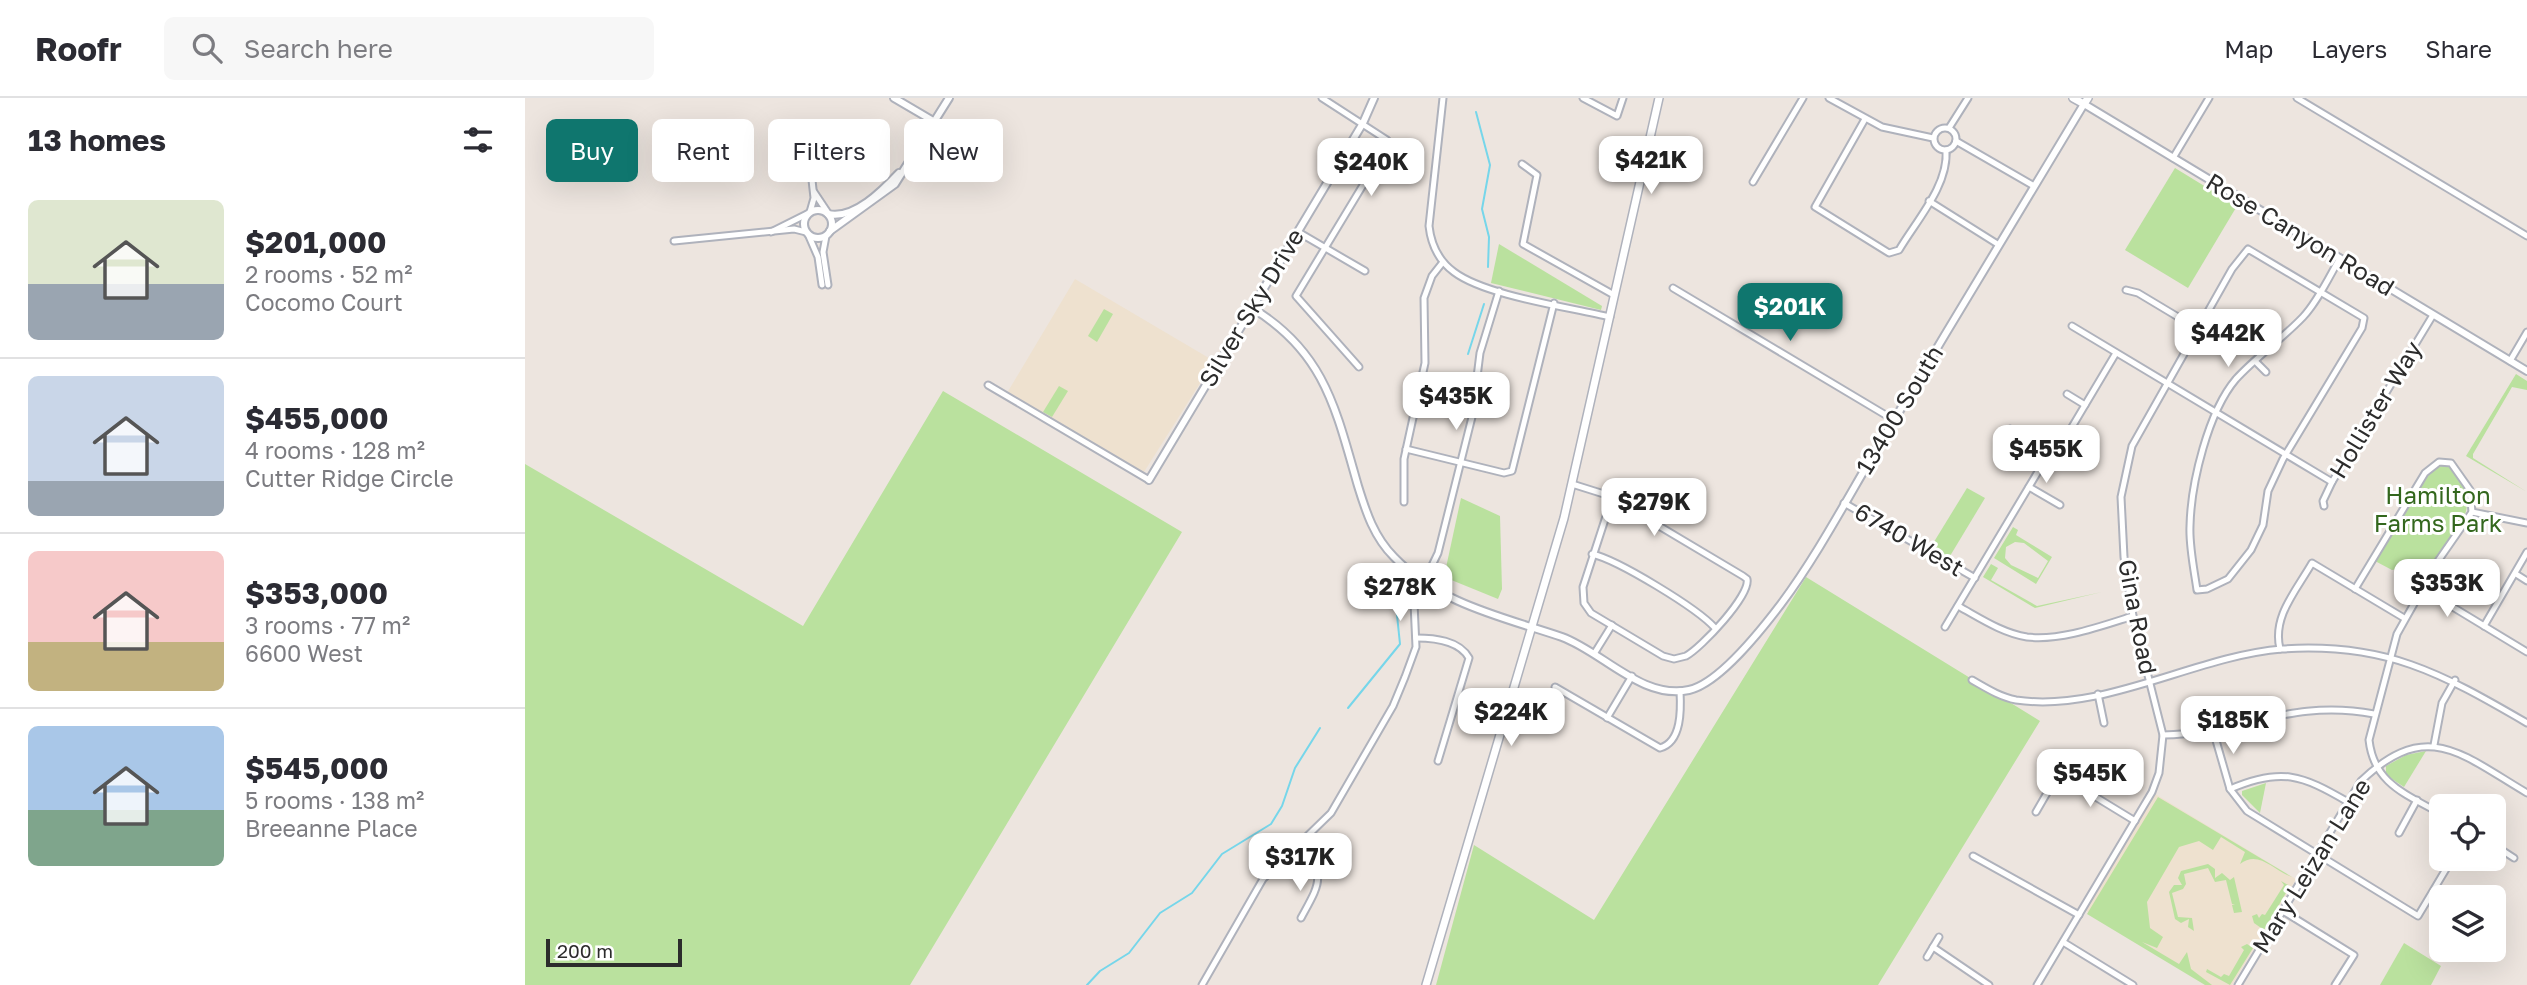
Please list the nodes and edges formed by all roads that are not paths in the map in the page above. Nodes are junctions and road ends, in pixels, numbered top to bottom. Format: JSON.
{"nodes":[{"id":1,"x":894,"y":98,"type":"edge"},
{"id":2,"x":949,"y":98,"type":"edge"},
{"id":3,"x":1322,"y":98,"type":"edge"},
{"id":4,"x":1374,"y":98,"type":"edge"},
{"id":5,"x":1443,"y":98,"type":"edge"},
{"id":6,"x":1583,"y":98,"type":"edge"},
{"id":7,"x":1623,"y":98,"type":"edge"},
{"id":8,"x":1659,"y":98,"type":"edge"},
{"id":9,"x":1803,"y":98,"type":"edge"},
{"id":10,"x":1829,"y":98,"type":"edge"},
{"id":11,"x":1968,"y":98,"type":"edge"},
{"id":12,"x":2073,"y":98,"type":"edge"},
{"id":13,"x":2209,"y":98,"type":"edge"},
{"id":14,"x":2297,"y":98,"type":"edge"},
{"id":15,"x":2086,"y":101,"type":"edge"},
{"id":16,"x":930,"y":119,"type":"edge"},
{"id":17,"x":937,"y":119,"type":"edge"},
{"id":18,"x":1865,"y":119,"type":"junction"},
{"id":19,"x":1363,"y":123,"type":"junction"},
{"id":20,"x":1949,"y":128,"type":"junction"},
{"id":21,"x":1933,"y":138,"type":"junction"},
{"id":22,"x":1956,"y":141,"type":"junction"},
{"id":23,"x":1946,"y":150,"type":"junction"},
{"id":24,"x":2173,"y":158,"type":"junction"},
{"id":25,"x":1522,"y":164,"type":"dead end"},
{"id":26,"x":904,"y":166,"type":"edge"},
{"id":27,"x":904,"y":169,"type":"edge"},
{"id":28,"x":812,"y":182,"type":"edge"},
{"id":29,"x":1753,"y":182,"type":"dead end"},
{"id":30,"x":2034,"y":186,"type":"junction"},
{"id":31,"x":814,"y":192,"type":"junction"},
{"id":32,"x":1929,"y":201,"type":"junction"},
{"id":33,"x":809,"y":213,"type":"junction"},
{"id":34,"x":828,"y":214,"type":"junction"},
{"id":35,"x":771,"y":232,"type":"junction"},
{"id":36,"x":1297,"y":232,"type":"junction"},
{"id":37,"x":807,"y":233,"type":"junction"},
{"id":38,"x":828,"y":233,"type":"junction"},
{"id":39,"x":2527,"y":236,"type":"edge"},
{"id":40,"x":674,"y":241,"type":"dead end"},
{"id":41,"x":1999,"y":245,"type":"junction"},
{"id":42,"x":1325,"y":248,"type":"junction"},
{"id":43,"x":2340,"y":258,"type":"junction"},
{"id":44,"x":1443,"y":262,"type":"junction"},
{"id":45,"x":1364,"y":271,"type":"dead end"},
{"id":46,"x":1673,"y":288,"type":"dead end"},
{"id":47,"x":2126,"y":290,"type":"dead end"},
{"id":48,"x":1499,"y":291,"type":"junction"},
{"id":49,"x":2319,"y":293,"type":"junction"},
{"id":50,"x":1614,"y":295,"type":"junction"},
{"id":51,"x":1554,"y":303,"type":"junction"},
{"id":52,"x":1252,"y":308,"type":"junction"},
{"id":53,"x":2433,"y":315,"type":"junction"},
{"id":54,"x":1610,"y":317,"type":"junction"},
{"id":55,"x":2072,"y":326,"type":"dead end"},
{"id":56,"x":2198,"y":329,"type":"junction"},
{"id":57,"x":2267,"y":330,"type":"dead end"},
{"id":58,"x":2527,"y":332,"type":"edge"},
{"id":59,"x":2277,"y":341,"type":"junction"},
{"id":60,"x":2116,"y":353,"type":"junction"},
{"id":61,"x":2510,"y":361,"type":"junction"},
{"id":62,"x":2256,"y":362,"type":"junction"},
{"id":63,"x":1359,"y":368,"type":"dead end"},
{"id":64,"x":2527,"y":371,"type":"edge"},
{"id":65,"x":2266,"y":372,"type":"dead end"},
{"id":66,"x":2166,"y":384,"type":"junction"},
{"id":67,"x":988,"y":385,"type":"dead end"},
{"id":68,"x":2067,"y":394,"type":"dead end"},
{"id":69,"x":2085,"y":405,"type":"junction"},
{"id":70,"x":2215,"y":413,"type":"junction"},
{"id":71,"x":1894,"y":420,"type":"junction"},
{"id":72,"x":2010,"y":429,"type":"dead end"},
{"id":73,"x":1406,"y":449,"type":"junction"},
{"id":74,"x":2051,"y":454,"type":"junction"},
{"id":75,"x":2285,"y":455,"type":"junction"},
{"id":76,"x":1461,"y":463,"type":"junction"},
{"id":77,"x":1149,"y":480,"type":"joint"},
{"id":78,"x":2332,"y":482,"type":"junction"},
{"id":79,"x":1572,"y":484,"type":"junction"},
{"id":80,"x":2029,"y":487,"type":"junction"},
{"id":81,"x":1612,"y":498,"type":"junction"},
{"id":82,"x":1404,"y":502,"type":"dead end"},
{"id":83,"x":1844,"y":502,"type":"junction"},
{"id":84,"x":2060,"y":505,"type":"dead end"},
{"id":85,"x":2324,"y":506,"type":"dead end"},
{"id":86,"x":2472,"y":512,"type":"junction"},
{"id":87,"x":2527,"y":523,"type":"edge"},
{"id":88,"x":2527,"y":552,"type":"edge"},
{"id":89,"x":1592,"y":554,"type":"junction"},
{"id":90,"x":2516,"y":574,"type":"junction"},
{"id":91,"x":1975,"y":578,"type":"junction"},
{"id":92,"x":1426,"y":581,"type":"junction"},
{"id":93,"x":2527,"y":581,"type":"edge"},
{"id":94,"x":2355,"y":589,"type":"junction"},
{"id":95,"x":2423,"y":589,"type":"junction"},
{"id":96,"x":1958,"y":606,"type":"junction"},
{"id":97,"x":2133,"y":616,"type":"junction"},
{"id":98,"x":2404,"y":618,"type":"junction"},
{"id":99,"x":1612,"y":625,"type":"junction"},
{"id":100,"x":2484,"y":626,"type":"junction"},
{"id":101,"x":1945,"y":627,"type":"dead end"},
{"id":102,"x":1531,"y":628,"type":"junction"},
{"id":103,"x":1715,"y":628,"type":"junction"},
{"id":104,"x":1416,"y":638,"type":"junction"},
{"id":105,"x":2280,"y":649,"type":"junction"},
{"id":106,"x":2527,"y":652,"type":"edge"},
{"id":107,"x":1594,"y":654,"type":"junction"},
{"id":108,"x":2390,"y":656,"type":"junction"},
{"id":109,"x":1632,"y":676,"type":"junction"},
{"id":110,"x":1972,"y":680,"type":"dead end"},
{"id":111,"x":2150,"y":680,"type":"junction"},
{"id":112,"x":2455,"y":680,"type":"junction"},
{"id":113,"x":1555,"y":687,"type":"dead end"},
{"id":114,"x":1680,"y":691,"type":"junction"},
{"id":115,"x":2098,"y":694,"type":"junction"},
{"id":116,"x":2374,"y":714,"type":"junction"},
{"id":117,"x":1607,"y":718,"type":"junction"},
{"id":118,"x":2104,"y":723,"type":"dead end"},
{"id":119,"x":2527,"y":723,"type":"edge"},
{"id":120,"x":2213,"y":730,"type":"junction"},
{"id":121,"x":2162,"y":735,"type":"junction"},
{"id":122,"x":2434,"y":745,"type":"junction"},
{"id":123,"x":1438,"y":761,"type":"dead end"},
{"id":124,"x":2375,"y":767,"type":"junction"},
{"id":125,"x":2230,"y":789,"type":"junction"},
{"id":126,"x":2527,"y":793,"type":"edge"},
{"id":127,"x":2417,"y":800,"type":"junction"},
{"id":128,"x":2348,"y":802,"type":"junction"},
{"id":129,"x":2429,"y":807,"type":"edge"},
{"id":130,"x":2036,"y":812,"type":"dead end"},
{"id":131,"x":2135,"y":821,"type":"junction"},
{"id":132,"x":2399,"y":833,"type":"dead end"},
{"id":133,"x":1299,"y":843,"type":"junction"},
{"id":134,"x":2506,"y":853,"type":"edge"},
{"id":135,"x":2317,"y":854,"type":"junction"},
{"id":136,"x":1973,"y":856,"type":"dead end"},
{"id":137,"x":2514,"y":858,"type":"dead end"},
{"id":138,"x":2445,"y":871,"type":"edge"},
{"id":139,"x":2283,"y":911,"type":"junction"},
{"id":140,"x":2079,"y":915,"type":"junction"},
{"id":141,"x":1301,"y":918,"type":"dead end"},
{"id":142,"x":1939,"y":937,"type":"dead end"},
{"id":143,"x":2063,"y":942,"type":"junction"},
{"id":144,"x":1933,"y":947,"type":"junction"},
{"id":145,"x":1927,"y":957,"type":"dead end"},
{"id":146,"x":1202,"y":985,"type":"edge"},
{"id":147,"x":1426,"y":985,"type":"edge"},
{"id":148,"x":1989,"y":985,"type":"edge"},
{"id":149,"x":2037,"y":985,"type":"edge"},
{"id":150,"x":2133,"y":985,"type":"edge"},
{"id":151,"x":2238,"y":985,"type":"edge"},
{"id":152,"x":2335,"y":985,"type":"edge"}],
"edges":[{"from":1,"to":16,"type":"street"},
{"from":2,"to":17,"type":"street"},
{"from":3,"to":19,"type":"street"},
{"from":4,"to":19,"type":"street","name":"Silver Sky Drive"},
{"from":5,"to":44,"type":"street"},
{"from":6,"to":7,"type":"street"},
{"from":8,"to":50,"type":"main road"},
{"from":9,"to":29,"type":"street"},
{"from":10,"to":18,"type":"street"},
{"from":11,"to":20,"type":"street"},
{"from":12,"to":15,"type":"main road","name":"Rose Canyon Road"},
{"from":13,"to":24,"type":"street"},
{"from":14,"to":39,"type":"street"},
{"from":15,"to":24,"type":"street","name":"Rose Canyon Road"},
{"from":15,"to":30,"type":"street","name":"13400 South"},
{"from":18,"to":21,"type":"street"},
{"from":18,"to":32,"type":"street"},
{"from":19,"to":36,"type":"street","name":"Silver Sky Drive"},
{"from":19,"to":42,"type":"street"},
{"from":20,"to":21,"type":"street"},
{"from":20,"to":22,"type":"street"},
{"from":21,"to":23,"type":"street"},
{"from":22,"to":23,"type":"street"},
{"from":22,"to":30,"type":"street"},
{"from":23,"to":32,"type":"street"},
{"from":24,"to":43,"type":"street","name":"Rose Canyon Road"},
{"from":25,"to":50,"type":"street"},
{"from":26,"to":34,"type":"street"},
{"from":27,"to":38,"type":"street"},
{"from":28,"to":31,"type":"street"},
{"from":30,"to":41,"type":"street","name":"13400 South"},
{"from":31,"to":33,"type":"street"},
{"from":31,"to":34,"type":"street"},
{"from":32,"to":41,"type":"street"},
{"from":33,"to":34,"type":"street"},
{"from":33,"to":35,"type":"street"},
{"from":33,"to":37,"type":"street"},
{"from":34,"to":38,"type":"street"},
{"from":35,"to":37,"type":"street"},
{"from":35,"to":40,"type":"street"},
{"from":36,"to":42,"type":"street"},
{"from":36,"to":52,"type":"street","name":"Silver Sky Drive"},
{"from":37,"to":38,"type":"street"},
{"from":37,"to":38,"type":"street"},
{"from":41,"to":71,"type":"street","name":"13400 South"},
{"from":42,"to":45,"type":"street"},
{"from":42,"to":63,"type":"street"},
{"from":43,"to":49,"type":"street"},
{"from":43,"to":53,"type":"street","name":"Rose Canyon Road"},
{"from":44,"to":48,"type":"street"},
{"from":44,"to":73,"type":"street"},
{"from":46,"to":71,"type":"street"},
{"from":47,"to":56,"type":"street"},
{"from":48,"to":51,"type":"street"},
{"from":48,"to":76,"type":"street"},
{"from":49,"to":56,"type":"street","name":"Gina Road"},
{"from":49,"to":59,"type":"street"},
{"from":49,"to":75,"type":"street"},
{"from":50,"to":54,"type":"main road"},
{"from":51,"to":54,"type":"street"},
{"from":51,"to":76,"type":"street"},
{"from":52,"to":77,"type":"street","name":"Silver Sky Drive"},
{"from":52,"to":92,"type":"street"},
{"from":53,"to":61,"type":"street","name":"Rose Canyon Road"},
{"from":53,"to":78,"type":"street","name":"Hollister Way"},
{"from":54,"to":79,"type":"main road"},
{"from":55,"to":60,"type":"street"},
{"from":56,"to":66,"type":"street","name":"Gina Road"},
{"from":57,"to":59,"type":"street"},
{"from":58,"to":61,"type":"street"},
{"from":59,"to":62,"type":"street"},
{"from":60,"to":66,"type":"street"},
{"from":60,"to":69,"type":"street"},
{"from":61,"to":64,"type":"street","name":"Rose Canyon Road"},
{"from":62,"to":65,"type":"street"},
{"from":62,"to":70,"type":"street"},
{"from":66,"to":70,"type":"street"},
{"from":66,"to":97,"type":"street","name":"Gina Road"},
{"from":67,"to":77,"type":"street"},
{"from":68,"to":69,"type":"street"},
{"from":69,"to":74,"type":"street"},
{"from":70,"to":75,"type":"street"},
{"from":70,"to":75,"type":"street"},
{"from":71,"to":83,"type":"street","name":"13400 South"},
{"from":72,"to":74,"type":"street"},
{"from":73,"to":76,"type":"street"},
{"from":73,"to":82,"type":"street"},
{"from":74,"to":80,"type":"street"},
{"from":75,"to":78,"type":"street"},
{"from":76,"to":92,"type":"street"},
{"from":78,"to":85,"type":"street","name":"Hollister Way"},
{"from":79,"to":81,"type":"street"},
{"from":79,"to":102,"type":"main road"},
{"from":80,"to":84,"type":"street"},
{"from":80,"to":91,"type":"street"},
{"from":81,"to":89,"type":"street"},
{"from":81,"to":103,"type":"street"},
{"from":83,"to":91,"type":"street","name":"6740 West"},
{"from":83,"to":114,"type":"street","name":"13400 South"},
{"from":86,"to":87,"type":"street"},
{"from":86,"to":94,"type":"street"},
{"from":86,"to":95,"type":"street"},
{"from":88,"to":90,"type":"street"},
{"from":89,"to":99,"type":"street"},
{"from":89,"to":103,"type":"street"},
{"from":90,"to":93,"type":"street"},
{"from":90,"to":100,"type":"street"},
{"from":91,"to":96,"type":"street"},
{"from":92,"to":102,"type":"street"},
{"from":92,"to":104,"type":"street"},
{"from":94,"to":98,"type":"street"},
{"from":94,"to":105,"type":"street"},
{"from":95,"to":98,"type":"street"},
{"from":95,"to":100,"type":"street"},
{"from":96,"to":97,"type":"street"},
{"from":96,"to":101,"type":"street"},
{"from":97,"to":111,"type":"street","name":"Gina Road"},
{"from":98,"to":108,"type":"street"},
{"from":99,"to":103,"type":"street"},
{"from":99,"to":107,"type":"street"},
{"from":100,"to":106,"type":"street"},
{"from":102,"to":107,"type":"street"},
{"from":102,"to":147,"type":"main road"},
{"from":104,"to":123,"type":"street"},
{"from":104,"to":133,"type":"street"},
{"from":105,"to":108,"type":"street"},
{"from":105,"to":111,"type":"street"},
{"from":107,"to":109,"type":"street"},
{"from":108,"to":112,"type":"street"},
{"from":108,"to":116,"type":"street"},
{"from":109,"to":114,"type":"street"},
{"from":109,"to":117,"type":"street"},
{"from":110,"to":115,"type":"street"},
{"from":111,"to":115,"type":"street"},
{"from":111,"to":121,"type":"street","name":"Gina Road"},
{"from":112,"to":119,"type":"street"},
{"from":112,"to":122,"type":"street"},
{"from":113,"to":117,"type":"street"},
{"from":114,"to":117,"type":"street"},
{"from":115,"to":118,"type":"street"},
{"from":116,"to":120,"type":"street"},
{"from":116,"to":124,"type":"street"},
{"from":120,"to":121,"type":"street"},
{"from":120,"to":125,"type":"street"},
{"from":121,"to":131,"type":"street","name":"Gina Road"},
{"from":122,"to":124,"type":"street","name":"Mary Leizan Lane"},
{"from":122,"to":126,"type":"street"},
{"from":124,"to":127,"type":"street"},
{"from":124,"to":128,"type":"street","name":"Mary Leizan Lane"},
{"from":125,"to":128,"type":"street"},
{"from":125,"to":135,"type":"street"},
{"from":127,"to":129,"type":"street"},
{"from":127,"to":132,"type":"street"},
{"from":128,"to":135,"type":"street","name":"Mary Leizan Lane"},
{"from":130,"to":131,"type":"street"},
{"from":131,"to":140,"type":"street","name":"Gina Road"},
{"from":133,"to":141,"type":"street"},
{"from":133,"to":146,"type":"street"},
{"from":134,"to":137,"type":"street"},
{"from":135,"to":138,"type":"street"},
{"from":135,"to":139,"type":"street","name":"Mary Leizan Lane"},
{"from":136,"to":140,"type":"street"},
{"from":139,"to":151,"type":"street","name":"Mary Leizan Lane"},
{"from":139,"to":152,"type":"street"},
{"from":140,"to":143,"type":"street","name":"Gina Road"},
{"from":142,"to":144,"type":"street"},
{"from":143,"to":149,"type":"street","name":"Gina Road"},
{"from":143,"to":150,"type":"street"},
{"from":144,"to":145,"type":"street"},
{"from":144,"to":148,"type":"street"}]}
